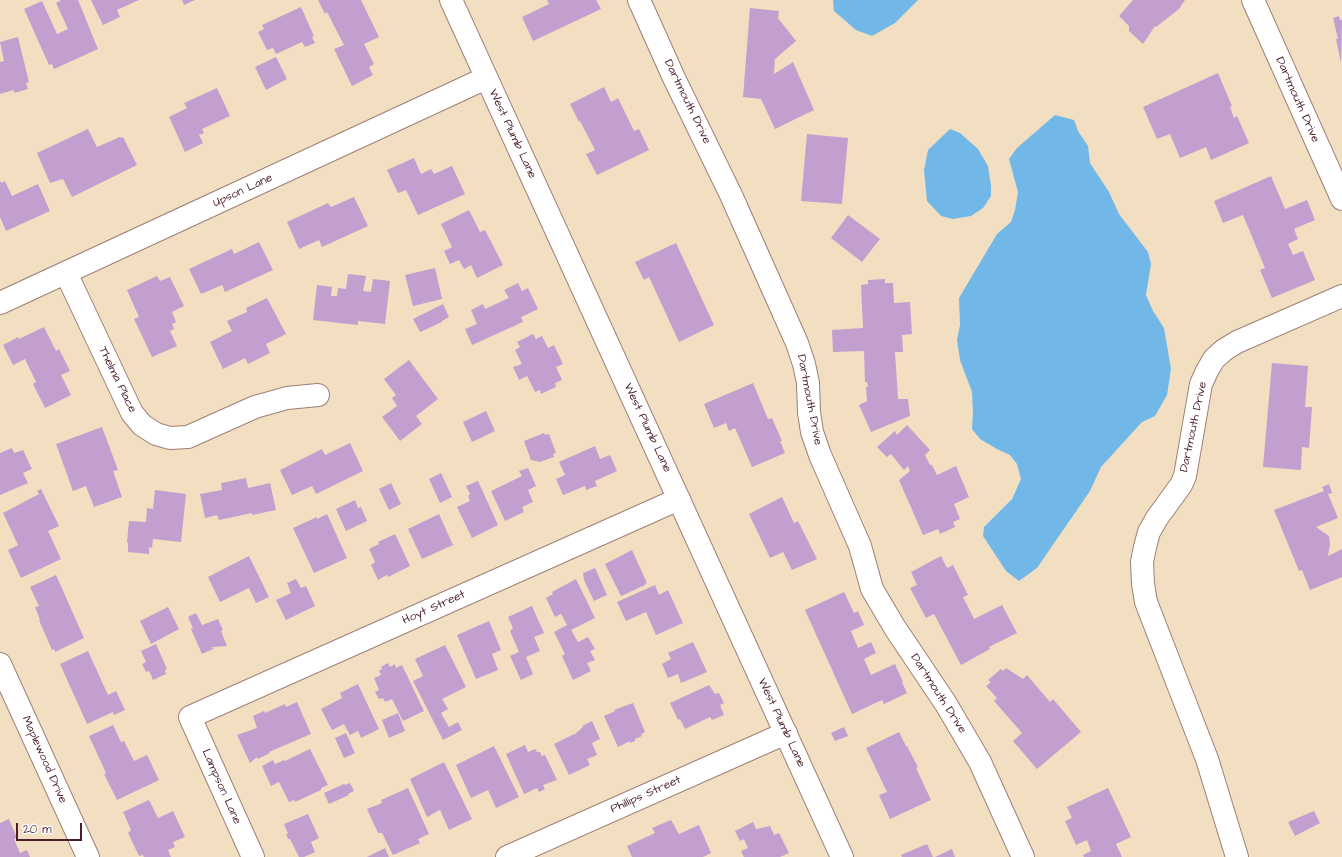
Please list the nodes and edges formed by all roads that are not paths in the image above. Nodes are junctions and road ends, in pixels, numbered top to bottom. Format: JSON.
{"nodes":[{"id":1,"x":451,"y":0,"type":"edge"},
{"id":2,"x":639,"y":0,"type":"edge"},
{"id":3,"x":1253,"y":0,"type":"edge"},
{"id":4,"x":486,"y":78,"type":"junction"},
{"id":5,"x":1342,"y":199,"type":"edge"},
{"id":6,"x":66,"y":273,"type":"junction"},
{"id":7,"x":1342,"y":296,"type":"edge"},
{"id":8,"x":0,"y":303,"type":"edge"},
{"id":9,"x":318,"y":395,"type":"dead end"},
{"id":10,"x":679,"y":499,"type":"junction"},
{"id":11,"x":0,"y":664,"type":"edge"},
{"id":12,"x":190,"y":717,"type":"joint"},
{"id":13,"x":786,"y":733,"type":"junction"},
{"id":14,"x":1231,"y":856,"type":"edge"},
{"id":15,"x":88,"y":857,"type":"edge"},
{"id":16,"x":253,"y":857,"type":"edge"},
{"id":17,"x":507,"y":857,"type":"edge"},
{"id":18,"x":842,"y":857,"type":"edge"},
{"id":19,"x":1023,"y":857,"type":"edge"}],
"edges":[{"from":1,"to":4,"type":"street","name":"West Plumb Lane"},
{"from":2,"to":19,"type":"street","name":"Dartmouth Drive"},
{"from":3,"to":5,"type":"street","name":"Dartmouth Drive"},
{"from":4,"to":6,"type":"street","name":"Upson Lane"},
{"from":4,"to":10,"type":"street","name":"West Plumb Lane"},
{"from":6,"to":8,"type":"street","name":"Upson Lane"},
{"from":6,"to":9,"type":"street","name":"Thelma Place"},
{"from":7,"to":14,"type":"street","name":"Dartmouth Drive"},
{"from":10,"to":12,"type":"street","name":"Hoyt Street"},
{"from":10,"to":13,"type":"street","name":"West Plumb Lane"},
{"from":11,"to":15,"type":"street","name":"Maplewood Drive"},
{"from":12,"to":16,"type":"street","name":"Lampson Lane"},
{"from":13,"to":17,"type":"street","name":"Phillips Street"},
{"from":13,"to":18,"type":"street","name":"West Plumb Lane"}]}
